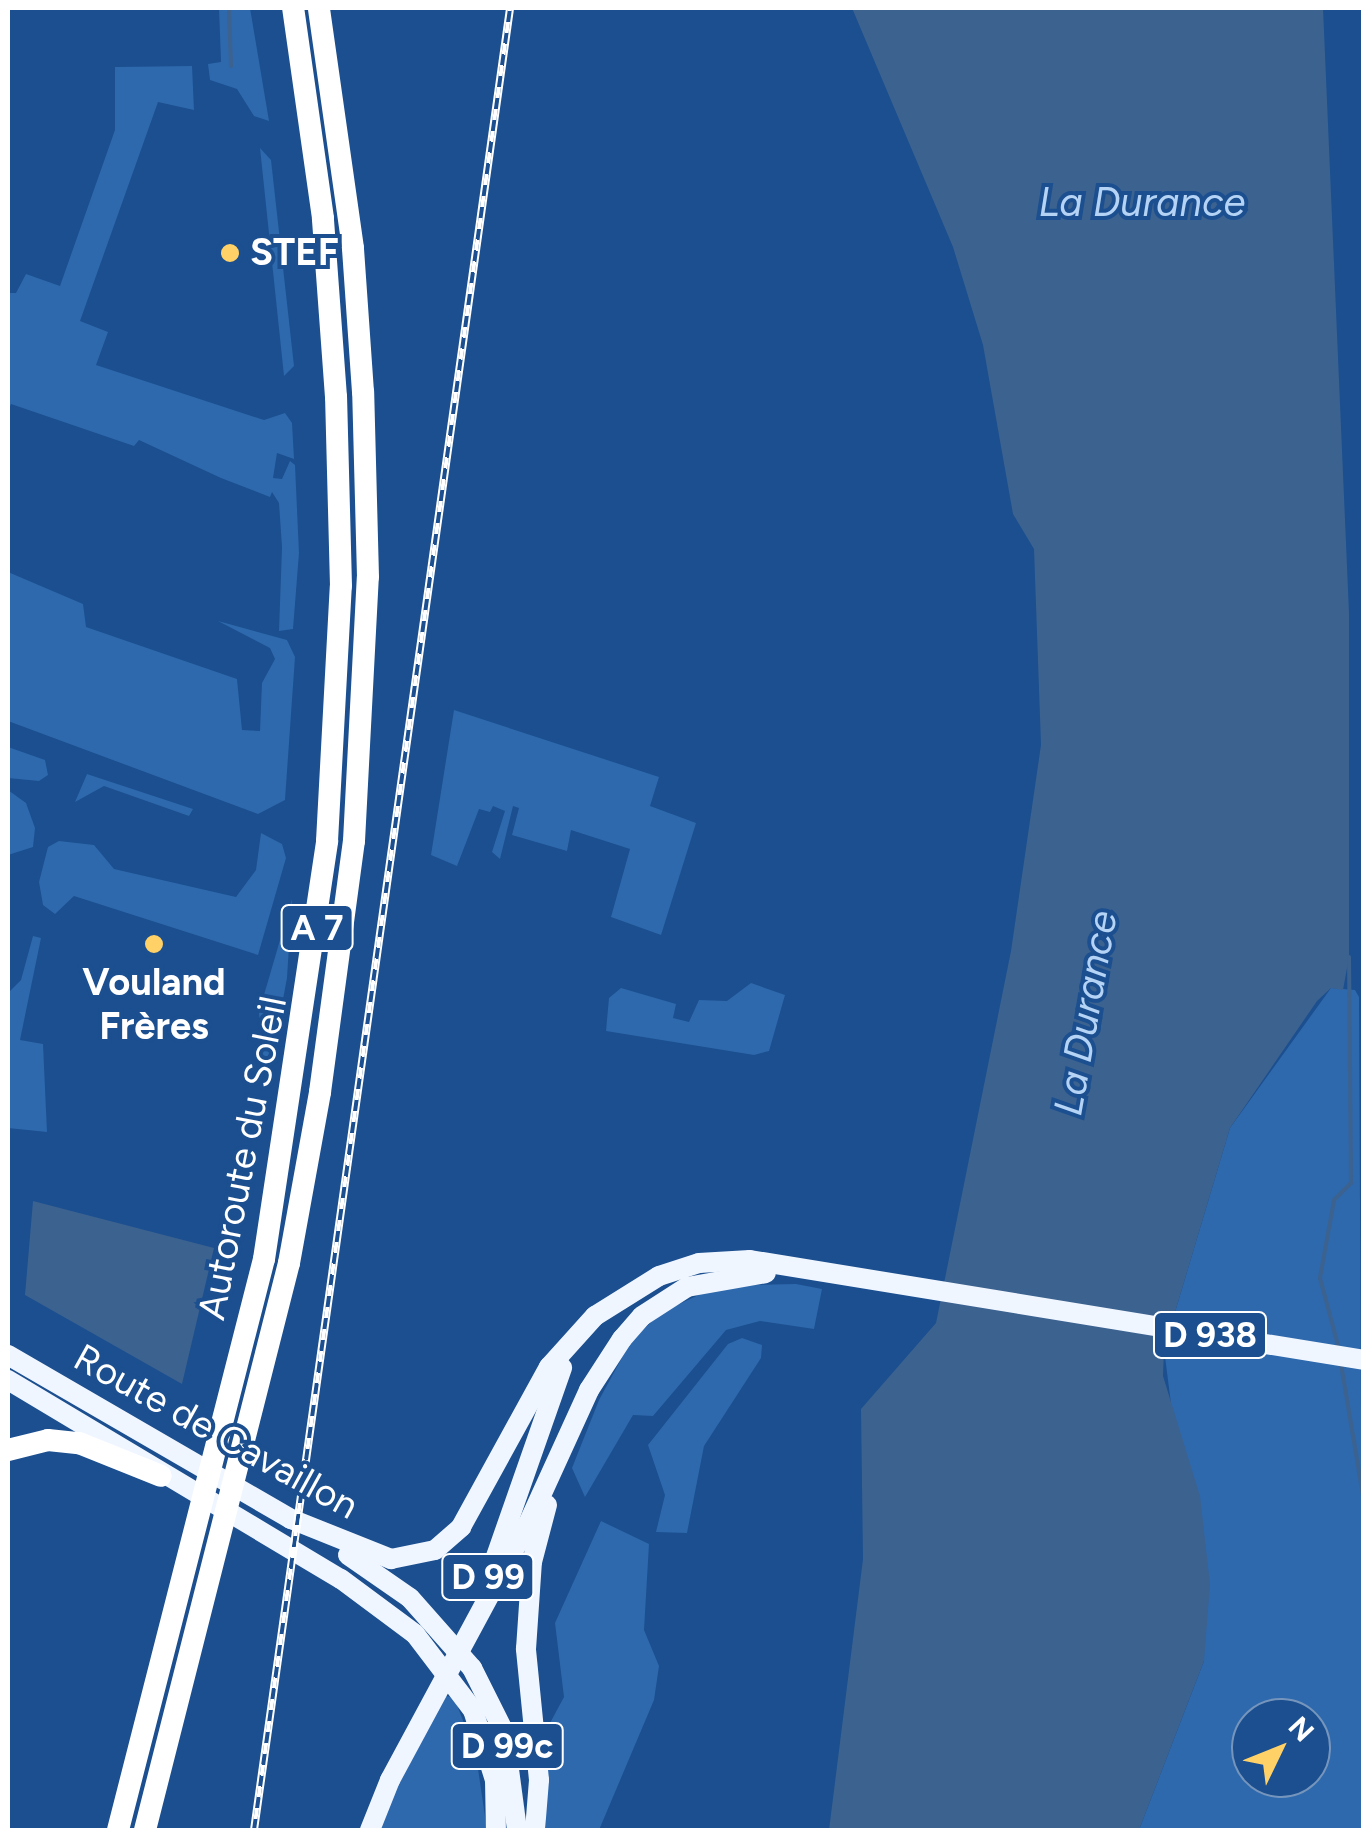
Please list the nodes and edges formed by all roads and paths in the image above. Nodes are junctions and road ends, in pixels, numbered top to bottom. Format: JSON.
{"nodes":[{"id":1,"x":277,"y":8,"type":"edge"},
{"id":2,"x":292,"y":8,"type":"edge"},
{"id":3,"x":320,"y":8,"type":"edge"},
{"id":4,"x":323,"y":218,"type":"junction"},
{"id":5,"x":809,"y":1272,"type":"junction"},
{"id":6,"x":1056,"y":1310,"type":"joint"},
{"id":7,"x":595,"y":1316,"type":"junction"},
{"id":8,"x":8,"y":1355,"type":"edge"},
{"id":9,"x":1364,"y":1360,"type":"edge"},
{"id":10,"x":8,"y":1380,"type":"edge"},
{"id":11,"x":8,"y":1450,"type":"edge"},
{"id":12,"x":557,"y":1465,"type":"junction"},
{"id":13,"x":161,"y":1476,"type":"junction"},
{"id":14,"x":345,"y":1548,"type":"junction"},
{"id":15,"x":118,"y":1830,"type":"edge"},
{"id":16,"x":145,"y":1830,"type":"edge"},
{"id":17,"x":360,"y":1830,"type":"edge"},
{"id":18,"x":370,"y":1830,"type":"edge"},
{"id":19,"x":500,"y":1830,"type":"edge"},
{"id":20,"x":516,"y":1830,"type":"edge"},
{"id":21,"x":535,"y":1830,"type":"edge"}],
"edges":[{"from":1,"to":4,"type":"highway"},
{"from":2,"to":4,"type":"highway","name":"Autoroute du Soleil","number":"A 7"},
{"from":3,"to":16,"type":"highway","name":"Autoroute du Soleil","number":"A 7"},
{"from":4,"to":15,"type":"highway","name":"Autoroute du Soleil","number":"A 7"},
{"from":5,"to":6,"type":"main road","number":"D 99"},
{"from":5,"to":7,"type":"main road","name":"Route de Cavaillon","number":"D 99"},
{"from":5,"to":12,"type":"main road"},
{"from":6,"to":9,"type":"main road","number":"D 938"},
{"from":7,"to":14,"type":"main road","name":"Route de Cavaillon","number":"D 99"},
{"from":7,"to":17,"type":"main road","number":"D 99"},
{"from":8,"to":14,"type":"main road","name":"Route de Cavaillon","number":"D 99"},
{"from":10,"to":13,"type":"main road","name":"Route de Cavaillon"},
{"from":11,"to":13,"type":"highway"},
{"from":12,"to":18,"type":"main road","number":"D 99"},
{"from":12,"to":21,"type":"main road"},
{"from":13,"to":19,"type":"main road","name":"Route de Cavaillon"},
{"from":14,"to":20,"type":"main road","number":"D 99c"}]}
